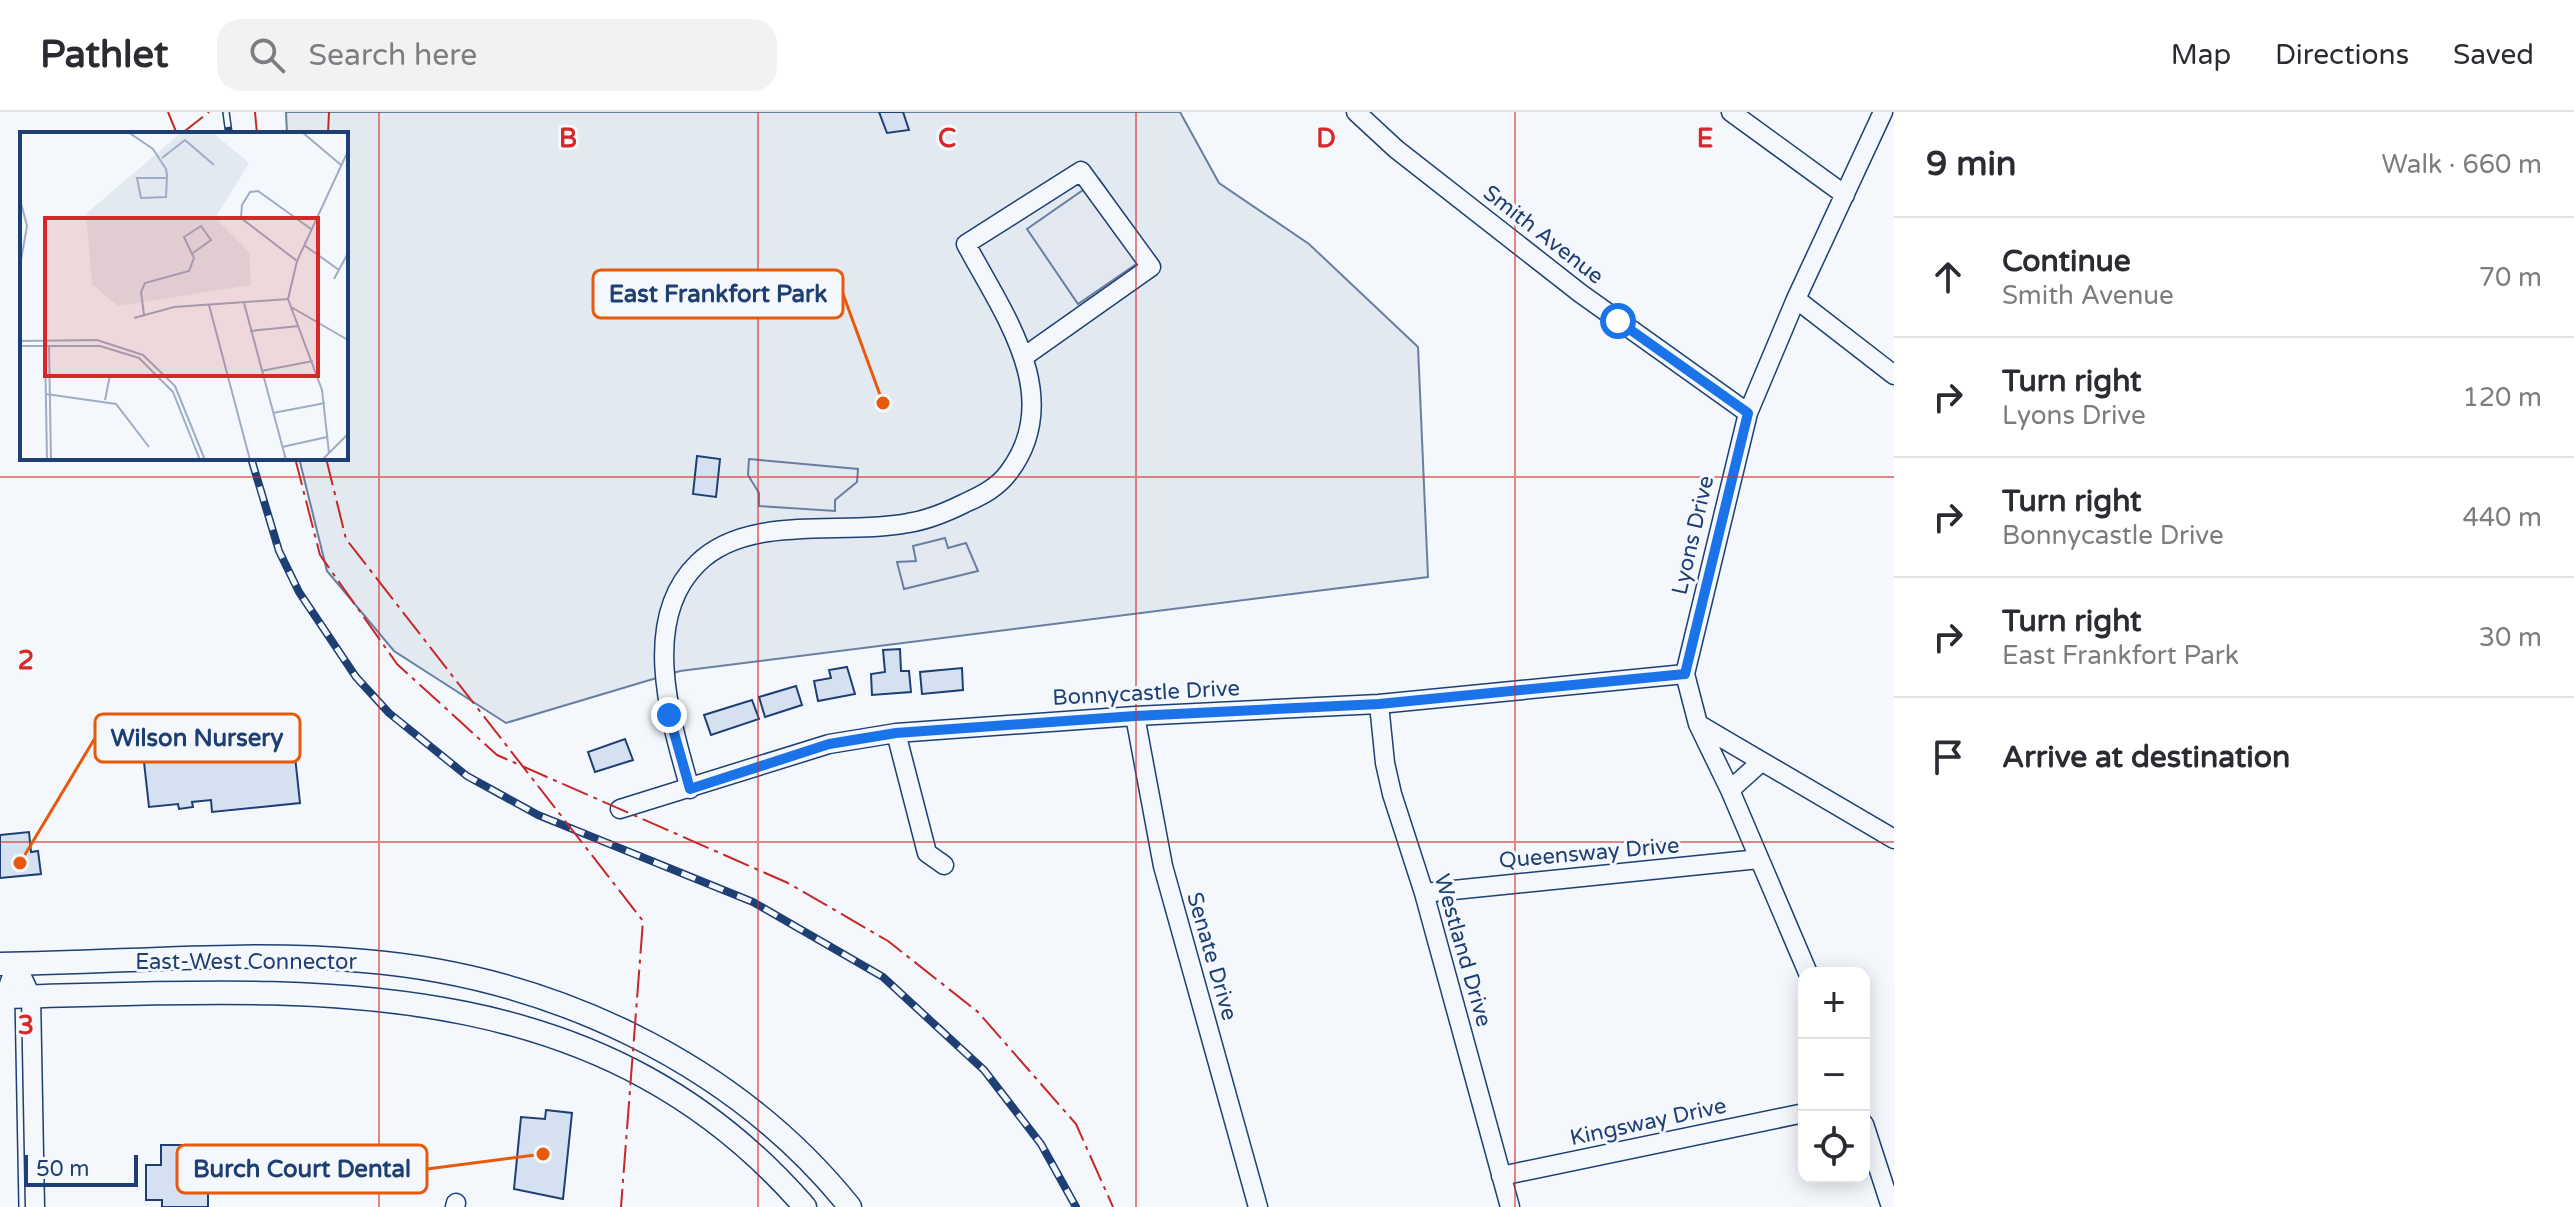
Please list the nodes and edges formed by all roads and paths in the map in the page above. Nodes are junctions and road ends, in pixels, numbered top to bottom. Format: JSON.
{"nodes":[{"id":1,"x":1356,"y":112,"type":"edge"},
{"id":2,"x":1731,"y":112,"type":"edge"},
{"id":3,"x":1883,"y":112,"type":"edge"},
{"id":4,"x":1845,"y":195,"type":"junction"},
{"id":5,"x":1796,"y":299,"type":"junction"},
{"id":6,"x":1025,"y":356,"type":"junction"},
{"id":7,"x":1894,"y":375,"type":"edge"},
{"id":8,"x":1748,"y":413,"type":"junction"},
{"id":9,"x":1685,"y":674,"type":"junction"},
{"id":10,"x":1379,"y":704,"type":"junction"},
{"id":11,"x":1135,"y":716,"type":"junction"},
{"id":12,"x":1698,"y":724,"type":"junction"},
{"id":13,"x":896,"y":733,"type":"junction"},
{"id":14,"x":1761,"y":762,"type":"junction"},
{"id":15,"x":690,"y":789,"type":"junction"},
{"id":16,"x":1730,"y":790,"type":"junction"},
{"id":17,"x":620,"y":809,"type":"dead end"},
{"id":18,"x":1894,"y":839,"type":"edge"},
{"id":19,"x":1759,"y":859,"type":"junction"},
{"id":20,"x":944,"y":865,"type":"dead end"},
{"id":21,"x":1424,"y":893,"type":"junction"},
{"id":22,"x":8,"y":964,"type":"edge"},
{"id":23,"x":1805,"y":967,"type":"edge"},
{"id":24,"x":2,"y":996,"type":"edge"},
{"id":25,"x":31,"y":996,"type":"junction"},
{"id":26,"x":1798,"y":1114,"type":"edge"},
{"id":27,"x":1870,"y":1142,"type":"edge"},
{"id":28,"x":1501,"y":1176,"type":"junction"},
{"id":29,"x":9,"y":1207,"type":"edge"},
{"id":30,"x":35,"y":1207,"type":"edge"},
{"id":31,"x":805,"y":1207,"type":"edge"},
{"id":32,"x":850,"y":1207,"type":"edge"},
{"id":33,"x":1258,"y":1207,"type":"edge"},
{"id":34,"x":1510,"y":1207,"type":"edge"},
{"id":35,"x":1891,"y":1207,"type":"edge"}],
"edges":[{"from":1,"to":8,"type":"street","name":"Smith Avenue"},
{"from":2,"to":4,"type":"street"},
{"from":3,"to":4,"type":"street","name":"Lyons Drive"},
{"from":4,"to":5,"type":"street","name":"Lyons Drive"},
{"from":5,"to":7,"type":"street"},
{"from":5,"to":8,"type":"street","name":"Lyons Drive"},
{"from":6,"to":6,"type":"street"},
{"from":6,"to":15,"type":"street"},
{"from":8,"to":9,"type":"street","name":"Lyons Drive"},
{"from":9,"to":10,"type":"street","name":"Bonnycastle Drive"},
{"from":9,"to":12,"type":"street","name":"Lyons Drive"},
{"from":10,"to":11,"type":"street","name":"Bonnycastle Drive"},
{"from":10,"to":21,"type":"street","name":"Westland Drive"},
{"from":11,"to":13,"type":"street","name":"Bonnycastle Drive"},
{"from":11,"to":33,"type":"street","name":"Senate Drive"},
{"from":12,"to":14,"type":"street"},
{"from":12,"to":16,"type":"street","name":"Lyons Drive"},
{"from":13,"to":15,"type":"street","name":"Bonnycastle Drive"},
{"from":13,"to":20,"type":"street"},
{"from":14,"to":16,"type":"street"},
{"from":14,"to":18,"type":"street"},
{"from":15,"to":17,"type":"street","name":"Bonnycastle Drive"},
{"from":16,"to":19,"type":"street","name":"Lyons Drive"},
{"from":19,"to":21,"type":"street","name":"Queensway Drive"},
{"from":19,"to":23,"type":"street","name":"Lyons Drive"},
{"from":21,"to":28,"type":"street","name":"Westland Drive"},
{"from":22,"to":24,"type":"street"},
{"from":22,"to":25,"type":"street"},
{"from":22,"to":32,"type":"main road","name":"East-West Connector"},
{"from":24,"to":25,"type":"main road","name":"East-West Connector"},
{"from":24,"to":29,"type":"street"},
{"from":25,"to":30,"type":"street"},
{"from":25,"to":31,"type":"main road","name":"East-West Connector"},
{"from":26,"to":28,"type":"street","name":"Kingsway Drive"},
{"from":27,"to":35,"type":"street"},
{"from":28,"to":34,"type":"street","name":"Westland Drive"}]}
